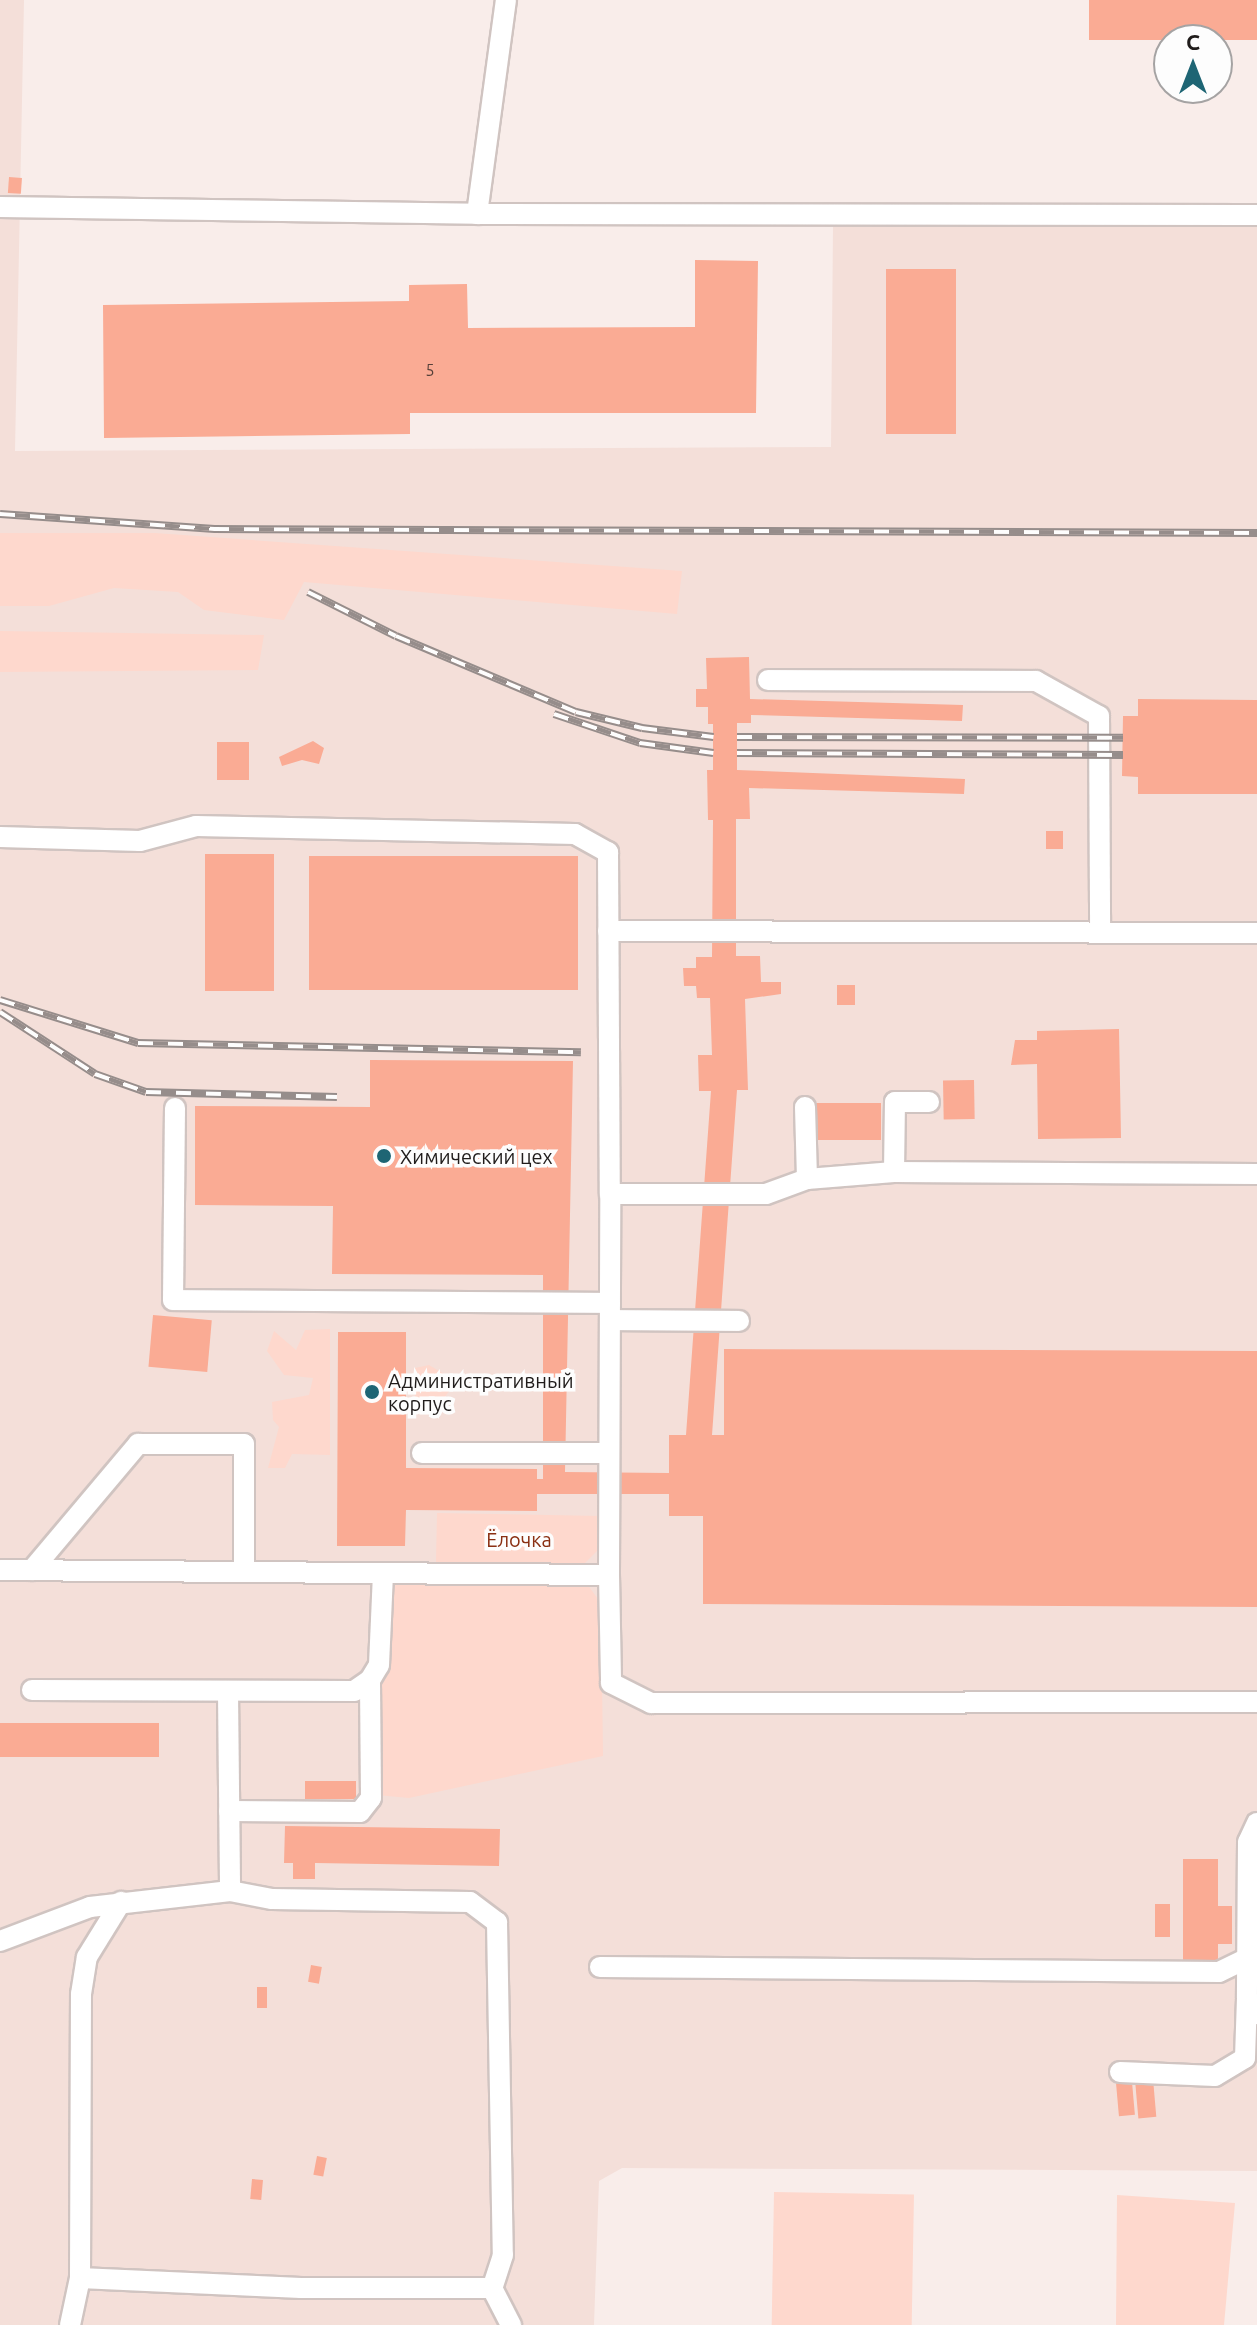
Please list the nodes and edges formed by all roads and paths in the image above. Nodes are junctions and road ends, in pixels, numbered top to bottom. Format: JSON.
{"nodes":[{"id":1,"x":506,"y":0,"type":"edge"},
{"id":2,"x":0,"y":207,"type":"edge"},
{"id":3,"x":477,"y":214,"type":"junction"},
{"id":4,"x":1257,"y":215,"type":"edge"},
{"id":5,"x":768,"y":680,"type":"dead end"},
{"id":6,"x":0,"y":837,"type":"edge"},
{"id":7,"x":608,"y":931,"type":"junction"},
{"id":8,"x":1100,"y":932,"type":"junction"},
{"id":9,"x":1257,"y":933,"type":"edge"},
{"id":10,"x":929,"y":1102,"type":"dead end"},
{"id":11,"x":805,"y":1107,"type":"dead end"},
{"id":12,"x":175,"y":1108,"type":"dead end"},
{"id":13,"x":894,"y":1172,"type":"junction"},
{"id":14,"x":1257,"y":1174,"type":"edge"},
{"id":15,"x":807,"y":1179,"type":"junction"},
{"id":16,"x":610,"y":1194,"type":"junction"},
{"id":17,"x":610,"y":1311,"type":"junction"},
{"id":18,"x":739,"y":1321,"type":"dead end"},
{"id":19,"x":422,"y":1453,"type":"dead end"},
{"id":20,"x":609,"y":1453,"type":"junction"},
{"id":21,"x":0,"y":1570,"type":"edge"},
{"id":22,"x":32,"y":1570,"type":"junction"},
{"id":23,"x":244,"y":1572,"type":"junction"},
{"id":24,"x":383,"y":1573,"type":"junction"},
{"id":25,"x":609,"y":1575,"type":"junction"},
{"id":26,"x":370,"y":1680,"type":"junction"},
{"id":27,"x":32,"y":1690,"type":"dead end"},
{"id":28,"x":228,"y":1692,"type":"junction"},
{"id":29,"x":1257,"y":1702,"type":"edge"},
{"id":30,"x":229,"y":1811,"type":"junction"},
{"id":31,"x":1257,"y":1823,"type":"edge"},
{"id":32,"x":230,"y":1891,"type":"junction"},
{"id":33,"x":121,"y":1902,"type":"junction"},
{"id":34,"x":0,"y":1941,"type":"edge"},
{"id":35,"x":1248,"y":1958,"type":"junction"},
{"id":36,"x":600,"y":1967,"type":"dead end"},
{"id":37,"x":1252,"y":2006,"type":"edge"},
{"id":38,"x":1120,"y":2072,"type":"dead end"},
{"id":39,"x":80,"y":2278,"type":"junction"},
{"id":40,"x":492,"y":2288,"type":"junction"},
{"id":41,"x":70,"y":2325,"type":"edge"},
{"id":42,"x":511,"y":2325,"type":"edge"}],
"edges":[{"from":1,"to":3,"type":"street"},
{"from":2,"to":3,"type":"street"},
{"from":3,"to":4,"type":"street"},
{"from":5,"to":8,"type":"street"},
{"from":6,"to":7,"type":"street"},
{"from":7,"to":8,"type":"street"},
{"from":7,"to":16,"type":"street"},
{"from":8,"to":9,"type":"street"},
{"from":10,"to":13,"type":"street"},
{"from":11,"to":15,"type":"street"},
{"from":12,"to":17,"type":"street"},
{"from":13,"to":14,"type":"street"},
{"from":13,"to":15,"type":"street"},
{"from":15,"to":16,"type":"street"},
{"from":16,"to":17,"type":"street"},
{"from":17,"to":18,"type":"street"},
{"from":17,"to":20,"type":"street"},
{"from":19,"to":20,"type":"street"},
{"from":20,"to":25,"type":"street"},
{"from":21,"to":22,"type":"street"},
{"from":22,"to":23,"type":"street"},
{"from":22,"to":23,"type":"street"},
{"from":23,"to":24,"type":"street"},
{"from":24,"to":25,"type":"street"},
{"from":24,"to":26,"type":"street"},
{"from":25,"to":29,"type":"street"},
{"from":26,"to":28,"type":"street"},
{"from":26,"to":30,"type":"street"},
{"from":27,"to":28,"type":"street"},
{"from":28,"to":30,"type":"street"},
{"from":30,"to":32,"type":"street"},
{"from":31,"to":35,"type":"street"},
{"from":32,"to":33,"type":"street"},
{"from":32,"to":40,"type":"street"},
{"from":33,"to":34,"type":"street"},
{"from":33,"to":39,"type":"street"},
{"from":35,"to":36,"type":"street"},
{"from":35,"to":37,"type":"street"},
{"from":37,"to":38,"type":"street"},
{"from":39,"to":40,"type":"street"},
{"from":39,"to":41,"type":"street"},
{"from":40,"to":42,"type":"street"}]}
